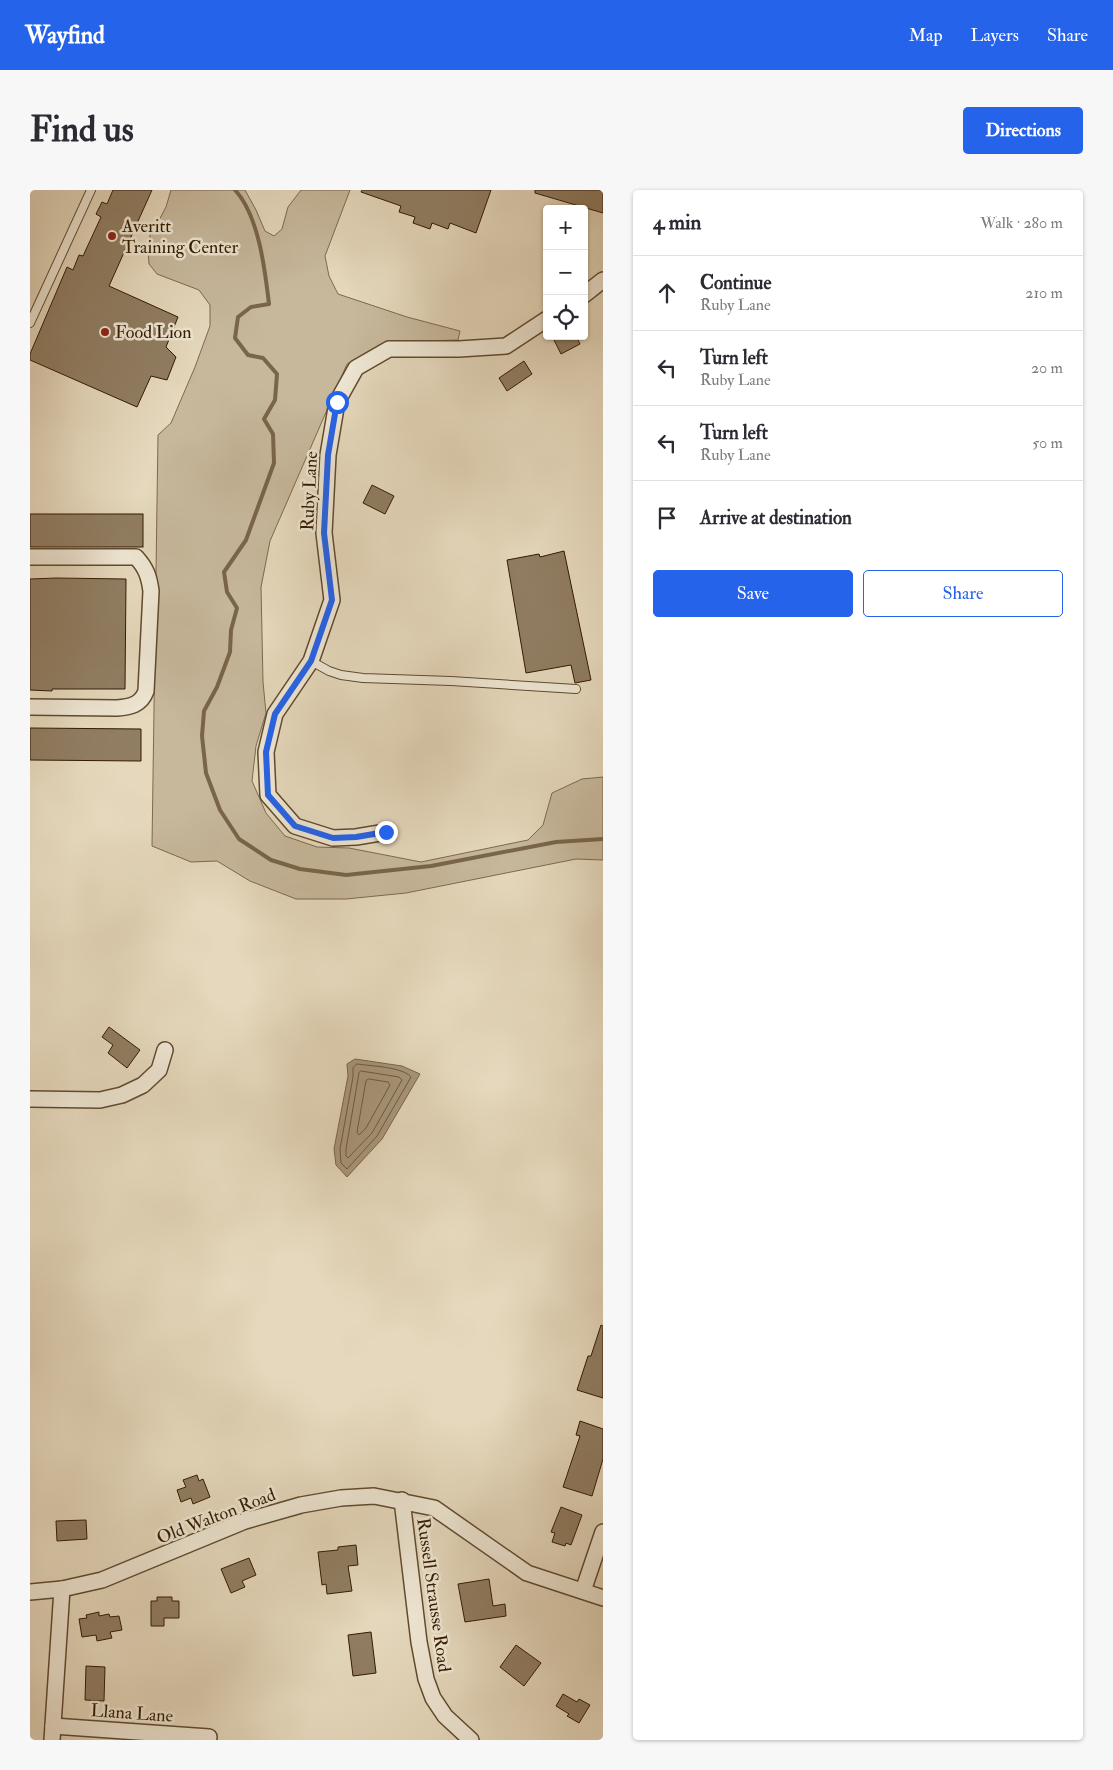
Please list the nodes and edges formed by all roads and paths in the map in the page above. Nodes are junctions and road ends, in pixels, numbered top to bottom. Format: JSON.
{"nodes":[{"id":1,"x":91,"y":190,"type":"edge"},
{"id":2,"x":603,"y":280,"type":"edge"},
{"id":3,"x":588,"y":292,"type":"edge"},
{"id":4,"x":543,"y":322,"type":"edge"},
{"id":5,"x":30,"y":323,"type":"edge"},
{"id":6,"x":30,"y":557,"type":"edge"},
{"id":7,"x":311,"y":661,"type":"junction"},
{"id":8,"x":576,"y":689,"type":"dead end"},
{"id":9,"x":30,"y":708,"type":"edge"},
{"id":10,"x":386,"y":832,"type":"dead end"},
{"id":11,"x":165,"y":1050,"type":"dead end"},
{"id":12,"x":30,"y":1099,"type":"edge"},
{"id":13,"x":402,"y":1500,"type":"junction"},
{"id":14,"x":603,"y":1532,"type":"edge"},
{"id":15,"x":62,"y":1589,"type":"junction"},
{"id":16,"x":583,"y":1591,"type":"junction"},
{"id":17,"x":30,"y":1592,"type":"edge"},
{"id":18,"x":603,"y":1597,"type":"edge"},
{"id":19,"x":52,"y":1733,"type":"edge"},
{"id":20,"x":209,"y":1737,"type":"dead end"},
{"id":21,"x":471,"y":1740,"type":"edge"}],
"edges":[{"from":1,"to":5,"type":"lane"},
{"from":2,"to":3,"type":"street"},
{"from":4,"to":7,"type":"street","name":"Ruby Lane"},
{"from":6,"to":9,"type":"street"},
{"from":7,"to":8,"type":"lane"},
{"from":7,"to":10,"type":"street","name":"Ruby Lane"},
{"from":11,"to":12,"type":"street"},
{"from":13,"to":15,"type":"street","name":"Old Walton Road"},
{"from":13,"to":16,"type":"street","name":"Old Walton Road"},
{"from":13,"to":21,"type":"street","name":"Russell Strausse Road"},
{"from":14,"to":16,"type":"street"},
{"from":15,"to":17,"type":"street","name":"Old Walton Road"},
{"from":15,"to":19,"type":"street"},
{"from":16,"to":18,"type":"street","name":"Old Walton Road"},
{"from":19,"to":20,"type":"street","name":"Llana Lane"}]}
